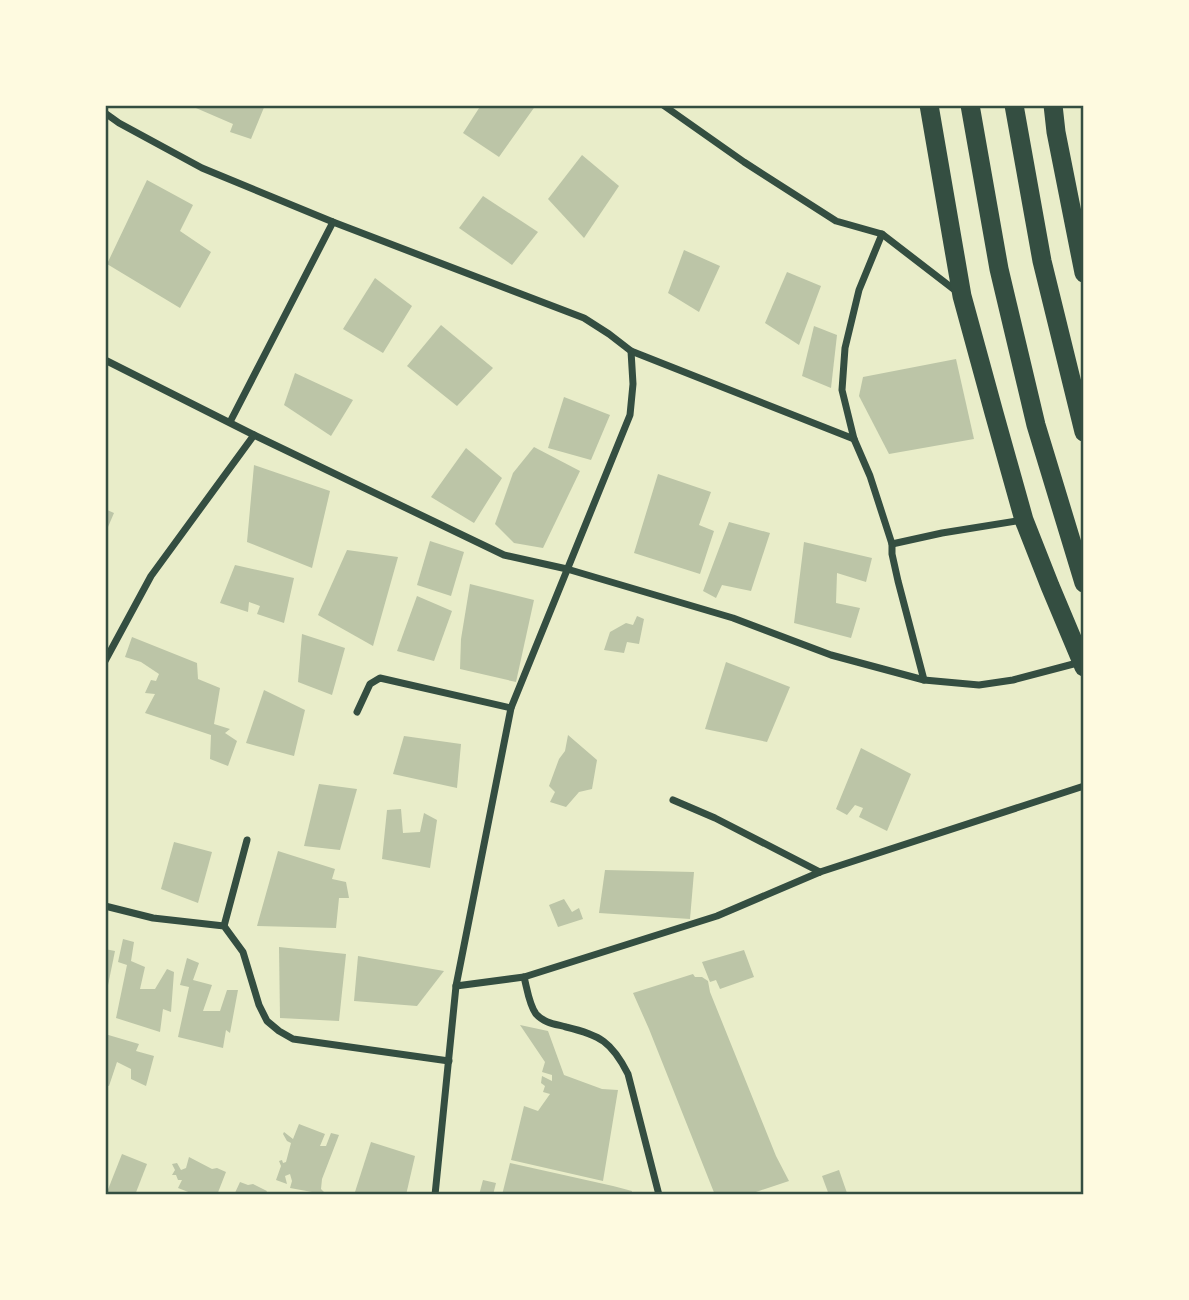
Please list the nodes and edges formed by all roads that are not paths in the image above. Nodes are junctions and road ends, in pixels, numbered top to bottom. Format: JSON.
{"nodes":[{"id":1,"x":663,"y":105,"type":"edge"},
{"id":2,"x":929,"y":105,"type":"edge"},
{"id":3,"x":970,"y":105,"type":"edge"},
{"id":4,"x":1014,"y":105,"type":"edge"},
{"id":5,"x":1053,"y":105,"type":"edge"},
{"id":6,"x":105,"y":113,"type":"edge"},
{"id":7,"x":333,"y":222,"type":"junction"},
{"id":8,"x":1080,"y":225,"type":"edge"},
{"id":9,"x":882,"y":234,"type":"junction"},
{"id":10,"x":1084,"y":272,"type":"edge"},
{"id":11,"x":962,"y":296,"type":"junction"},
{"id":12,"x":631,"y":351,"type":"junction"},
{"id":13,"x":105,"y":360,"type":"edge"},
{"id":14,"x":230,"y":422,"type":"junction"},
{"id":15,"x":1084,"y":432,"type":"edge"},
{"id":16,"x":254,"y":435,"type":"junction"},
{"id":17,"x":854,"y":439,"type":"junction"},
{"id":18,"x":1024,"y":520,"type":"junction"},
{"id":19,"x":892,"y":544,"type":"junction"},
{"id":20,"x":567,"y":569,"type":"junction"},
{"id":21,"x":1084,"y":583,"type":"edge"},
{"id":22,"x":105,"y":661,"type":"edge"},
{"id":23,"x":1083,"y":665,"type":"edge"},
{"id":24,"x":924,"y":680,"type":"junction"},
{"id":25,"x":511,"y":708,"type":"junction"},
{"id":26,"x":357,"y":712,"type":"dead end"},
{"id":27,"x":1084,"y":786,"type":"edge"},
{"id":28,"x":673,"y":800,"type":"dead end"},
{"id":29,"x":247,"y":841,"type":"dead end"},
{"id":30,"x":820,"y":872,"type":"junction"},
{"id":31,"x":105,"y":906,"type":"edge"},
{"id":32,"x":224,"y":926,"type":"junction"},
{"id":33,"x":524,"y":977,"type":"junction"},
{"id":34,"x":456,"y":986,"type":"junction"},
{"id":35,"x":449,"y":1061,"type":"junction"},
{"id":36,"x":435,"y":1195,"type":"edge"},
{"id":37,"x":659,"y":1195,"type":"edge"}],
"edges":[{"from":1,"to":9,"type":"street"},
{"from":2,"to":11,"type":"highway"},
{"from":3,"to":21,"type":"highway"},
{"from":4,"to":15,"type":"highway"},
{"from":5,"to":8,"type":"highway"},
{"from":6,"to":7,"type":"street"},
{"from":7,"to":12,"type":"street"},
{"from":7,"to":14,"type":"street"},
{"from":8,"to":10,"type":"highway"},
{"from":9,"to":11,"type":"street"},
{"from":9,"to":17,"type":"street"},
{"from":11,"to":18,"type":"highway"},
{"from":12,"to":17,"type":"street"},
{"from":12,"to":20,"type":"street"},
{"from":13,"to":14,"type":"street"},
{"from":14,"to":16,"type":"street"},
{"from":16,"to":20,"type":"street"},
{"from":16,"to":22,"type":"street"},
{"from":17,"to":19,"type":"street"},
{"from":18,"to":19,"type":"street"},
{"from":18,"to":23,"type":"highway"},
{"from":19,"to":24,"type":"street"},
{"from":20,"to":24,"type":"street"},
{"from":20,"to":25,"type":"street"},
{"from":23,"to":24,"type":"street"},
{"from":25,"to":26,"type":"street"},
{"from":25,"to":34,"type":"street"},
{"from":27,"to":30,"type":"street"},
{"from":28,"to":30,"type":"street"},
{"from":29,"to":32,"type":"street"},
{"from":30,"to":33,"type":"street"},
{"from":31,"to":32,"type":"street"},
{"from":32,"to":35,"type":"street"},
{"from":33,"to":34,"type":"street"},
{"from":33,"to":37,"type":"street"},
{"from":34,"to":35,"type":"street"},
{"from":35,"to":36,"type":"street"}]}
